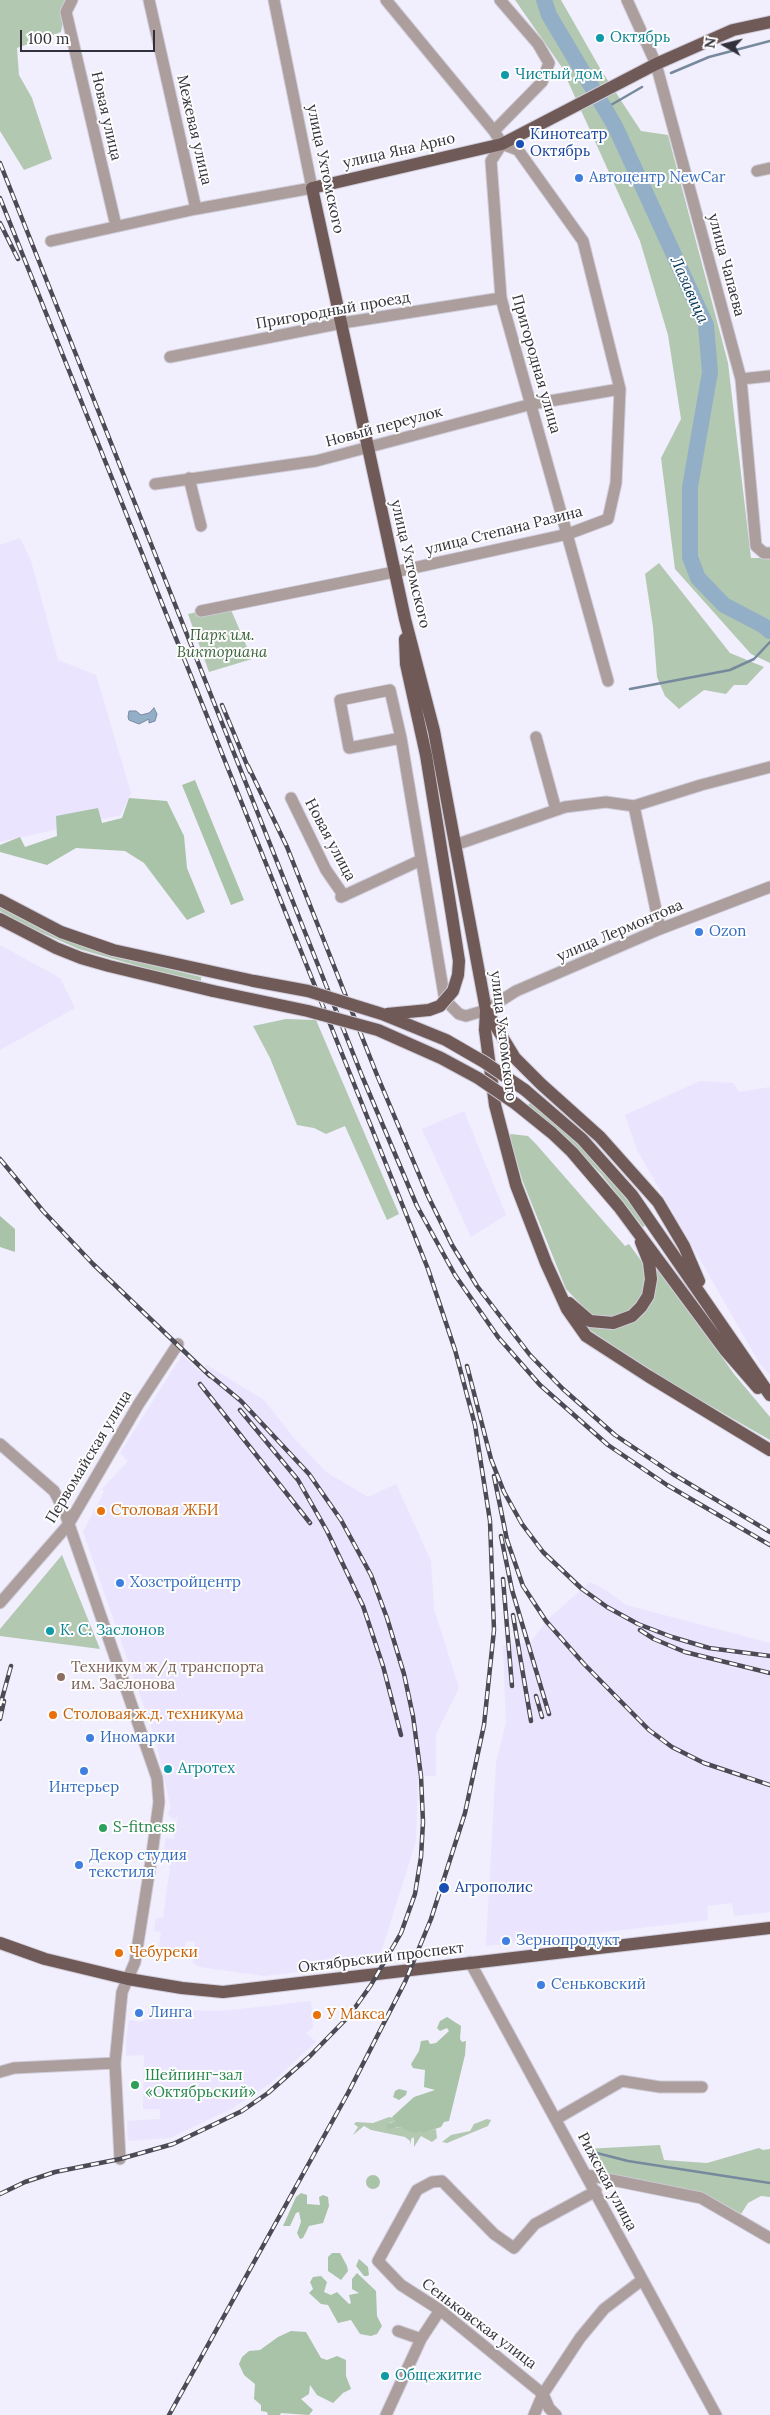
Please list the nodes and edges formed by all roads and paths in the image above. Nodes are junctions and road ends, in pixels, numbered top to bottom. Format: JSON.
{"nodes":[{"id":1,"x":72,"y":0,"type":"edge"},
{"id":2,"x":149,"y":0,"type":"edge"},
{"id":3,"x":274,"y":0,"type":"edge"},
{"id":4,"x":386,"y":0,"type":"edge"},
{"id":5,"x":500,"y":0,"type":"edge"},
{"id":6,"x":627,"y":0,"type":"edge"},
{"id":7,"x":770,"y":22,"type":"edge"},
{"id":8,"x":656,"y":64,"type":"junction"},
{"id":9,"x":494,"y":131,"type":"junction"},
{"id":10,"x":502,"y":144,"type":"junction"},
{"id":11,"x":770,"y":168,"type":"edge"},
{"id":12,"x":757,"y":171,"type":"dead end"},
{"id":13,"x":312,"y":188,"type":"junction"},
{"id":14,"x":196,"y":209,"type":"junction"},
{"id":15,"x":116,"y":226,"type":"junction"},
{"id":16,"x":52,"y":241,"type":"dead end"},
{"id":17,"x":501,"y":298,"type":"junction"},
{"id":18,"x":342,"y":323,"type":"junction"},
{"id":19,"x":170,"y":357,"type":"dead end"},
{"id":20,"x":770,"y":376,"type":"edge"},
{"id":21,"x":741,"y":379,"type":"junction"},
{"id":22,"x":620,"y":389,"type":"junction"},
{"id":23,"x":532,"y":404,"type":"junction"},
{"id":24,"x":367,"y":447,"type":"junction"},
{"id":25,"x":189,"y":478,"type":"junction"},
{"id":26,"x":155,"y":484,"type":"dead end"},
{"id":27,"x":202,"y":526,"type":"dead end"},
{"id":28,"x":568,"y":534,"type":"junction"},
{"id":29,"x":770,"y":553,"type":"edge"},
{"id":30,"x":395,"y":572,"type":"junction"},
{"id":31,"x":201,"y":611,"type":"dead end"},
{"id":32,"x":404,"y":619,"type":"junction"},
{"id":33,"x":608,"y":681,"type":"dead end"},
{"id":34,"x":536,"y":736,"type":"dead end"},
{"id":35,"x":401,"y":738,"type":"junction"},
{"id":36,"x":770,"y":767,"type":"edge"},
{"id":37,"x":291,"y":798,"type":"dead end"},
{"id":38,"x":634,"y":806,"type":"junction"},
{"id":39,"x":556,"y":810,"type":"junction"},
{"id":40,"x":455,"y":845,"type":"junction"},
{"id":41,"x":422,"y":860,"type":"junction"},
{"id":42,"x":770,"y":887,"type":"edge"},
{"id":43,"x":0,"y":900,"type":"edge"},
{"id":44,"x":0,"y":919,"type":"edge"},
{"id":45,"x":660,"y":929,"type":"junction"},
{"id":46,"x":486,"y":1010,"type":"junction"},
{"id":47,"x":382,"y":1014,"type":"junction"},
{"id":48,"x":633,"y":1224,"type":"junction"},
{"id":49,"x":558,"y":1290,"type":"junction"},
{"id":50,"x":710,"y":1306,"type":"junction"},
{"id":51,"x":178,"y":1344,"type":"dead end"},
{"id":52,"x":770,"y":1395,"type":"edge"},
{"id":53,"x":770,"y":1400,"type":"edge"},
{"id":54,"x":0,"y":1444,"type":"edge"},
{"id":55,"x":770,"y":1450,"type":"edge"},
{"id":56,"x":68,"y":1525,"type":"junction"},
{"id":57,"x":0,"y":1603,"type":"edge"},
{"id":58,"x":770,"y":1928,"type":"edge"},
{"id":59,"x":0,"y":1943,"type":"edge"},
{"id":60,"x":470,"y":1962,"type":"junction"},
{"id":61,"x":128,"y":1978,"type":"junction"},
{"id":62,"x":115,"y":2063,"type":"junction"},
{"id":63,"x":0,"y":2072,"type":"edge"},
{"id":64,"x":702,"y":2087,"type":"dead end"},
{"id":65,"x":556,"y":2119,"type":"junction"},
{"id":66,"x":120,"y":2159,"type":"dead end"},
{"id":67,"x":587,"y":2175,"type":"junction"},
{"id":68,"x":596,"y":2191,"type":"junction"},
{"id":69,"x":770,"y":2238,"type":"edge"},
{"id":70,"x":642,"y":2280,"type":"junction"},
{"id":71,"x":440,"y":2310,"type":"junction"},
{"id":72,"x":398,"y":2331,"type":"dead end"},
{"id":73,"x":421,"y":2339,"type":"junction"},
{"id":74,"x":544,"y":2394,"type":"junction"},
{"id":75,"x":386,"y":2415,"type":"edge"},
{"id":76,"x":534,"y":2415,"type":"edge"},
{"id":77,"x":556,"y":2415,"type":"edge"},
{"id":78,"x":716,"y":2415,"type":"edge"}],
"edges":[{"from":1,"to":15,"type":"street","name":"Новая улица"},
{"from":2,"to":14,"type":"street","name":"Межевая улица"},
{"from":3,"to":13,"type":"street","name":"улица Ухтомского"},
{"from":4,"to":9,"type":"street"},
{"from":5,"to":9,"type":"street"},
{"from":6,"to":8,"type":"street","name":"улица Чапаева"},
{"from":7,"to":8,"type":"main road","name":"улица Яна Арно"},
{"from":8,"to":10,"type":"main road","name":"улица Яна Арно"},
{"from":8,"to":21,"type":"street","name":"улица Чапаева"},
{"from":9,"to":10,"type":"street"},
{"from":10,"to":13,"type":"main road","name":"улица Яна Арно"},
{"from":10,"to":17,"type":"street","name":"Пригородная улица"},
{"from":10,"to":22,"type":"street"},
{"from":11,"to":12,"type":"street"},
{"from":13,"to":14,"type":"street","name":"улица Яна Арно"},
{"from":13,"to":18,"type":"main road","name":"улица Ухтомского"},
{"from":14,"to":15,"type":"street","name":"улица Яна Арно"},
{"from":15,"to":16,"type":"street","name":"улица Яна Арно"},
{"from":17,"to":18,"type":"street","name":"Пригородный проезд"},
{"from":17,"to":23,"type":"street","name":"Пригородная улица"},
{"from":18,"to":19,"type":"street","name":"Пригородный проезд"},
{"from":18,"to":24,"type":"main road","name":"улица Ухтомского"},
{"from":20,"to":21,"type":"street"},
{"from":21,"to":29,"type":"street","name":"улица Чапаева"},
{"from":22,"to":23,"type":"street","name":"Новый переулок"},
{"from":22,"to":28,"type":"street","name":"улица Степана Разина"},
{"from":23,"to":24,"type":"street","name":"Новый переулок"},
{"from":23,"to":28,"type":"street","name":"Пригородная улица"},
{"from":24,"to":25,"type":"street","name":"Новый переулок"},
{"from":24,"to":30,"type":"main road","name":"улица Ухтомского"},
{"from":25,"to":26,"type":"street","name":"Новый переулок"},
{"from":25,"to":27,"type":"street"},
{"from":28,"to":30,"type":"street","name":"улица Степана Разина"},
{"from":28,"to":33,"type":"street","name":"Пригородная улица"},
{"from":30,"to":31,"type":"street","name":"улица Степана Разина"},
{"from":30,"to":32,"type":"main road","name":"улица Ухтомского"},
{"from":32,"to":40,"type":"main road","name":"улица Ухтомского"},
{"from":32,"to":47,"type":"main road","bridge":true},
{"from":34,"to":39,"type":"street"},
{"from":35,"to":35,"type":"street"},
{"from":35,"to":41,"type":"street"},
{"from":36,"to":38,"type":"street"},
{"from":37,"to":41,"type":"street","name":"Новая улица"},
{"from":38,"to":39,"type":"street"},
{"from":38,"to":45,"type":"street"},
{"from":39,"to":40,"type":"street"},
{"from":40,"to":46,"type":"main road","name":"улица Ухтомского"},
{"from":41,"to":46,"type":"street","name":"улица Лермонтова"},
{"from":42,"to":45,"type":"street","name":"улица Лермонтова"},
{"from":43,"to":47,"type":"main road","bridge":true},
{"from":44,"to":48,"type":"main road","bridge":true},
{"from":45,"to":46,"type":"street","name":"улица Лермонтова"},
{"from":46,"to":49,"type":"main road","name":"улица Ухтомского"},
{"from":46,"to":50,"type":"main road"},
{"from":47,"to":50,"type":"main road","bridge":true},
{"from":48,"to":49,"type":"main road"},
{"from":48,"to":53,"type":"main road"},
{"from":49,"to":55,"type":"main road","name":"улица Ухтомского"},
{"from":50,"to":52,"type":"main road"},
{"from":51,"to":56,"type":"street","name":"Первомайская улица"},
{"from":54,"to":56,"type":"street"},
{"from":56,"to":57,"type":"street","name":"Первомайская улица"},
{"from":56,"to":61,"type":"street"},
{"from":58,"to":60,"type":"main road","name":"Октябрьский проспект"},
{"from":59,"to":61,"type":"main road","name":"Октябрьский проспект"},
{"from":60,"to":61,"type":"main road","name":"Октябрьский проспект"},
{"from":60,"to":65,"type":"street","name":"Рижская улица"},
{"from":61,"to":62,"type":"street"},
{"from":62,"to":63,"type":"street"},
{"from":62,"to":66,"type":"street"},
{"from":64,"to":65,"type":"street"},
{"from":65,"to":67,"type":"street","name":"Рижская улица"},
{"from":67,"to":68,"type":"street","name":"Рижская улица"},
{"from":67,"to":69,"type":"street"},
{"from":68,"to":70,"type":"street","name":"Рижская улица"},
{"from":68,"to":71,"type":"street","name":"Сеньковская улица"},
{"from":70,"to":74,"type":"street"},
{"from":70,"to":78,"type":"street","name":"Рижская улица"},
{"from":71,"to":73,"type":"street"},
{"from":71,"to":74,"type":"street","name":"Сеньковская улица"},
{"from":72,"to":73,"type":"street"},
{"from":73,"to":75,"type":"street"},
{"from":74,"to":76,"type":"street"},
{"from":74,"to":77,"type":"street","name":"Сеньковская улица"}]}
